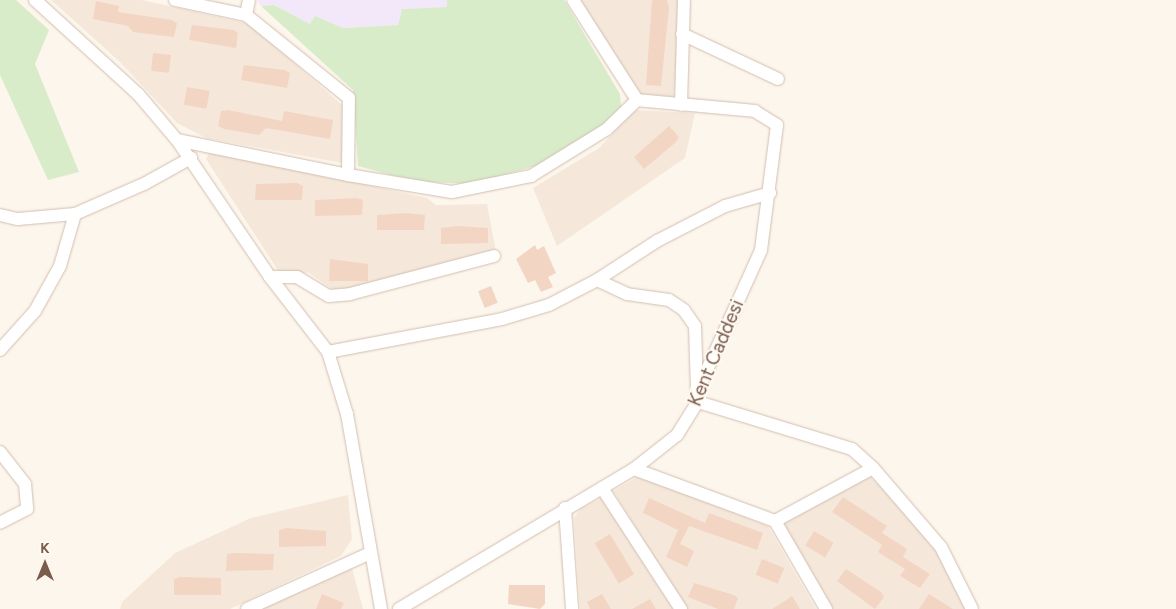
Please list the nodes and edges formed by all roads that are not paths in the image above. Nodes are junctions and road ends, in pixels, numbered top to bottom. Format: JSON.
{"nodes":[{"id":1,"x":35,"y":0,"type":"edge"},
{"id":2,"x":175,"y":0,"type":"edge"},
{"id":3,"x":249,"y":0,"type":"edge"},
{"id":4,"x":573,"y":0,"type":"edge"},
{"id":5,"x":684,"y":0,"type":"edge"},
{"id":6,"x":246,"y":15,"type":"junction"},
{"id":7,"x":682,"y":34,"type":"junction"},
{"id":8,"x":778,"y":78,"type":"dead end"},
{"id":9,"x":637,"y":100,"type":"junction"},
{"id":10,"x":681,"y":105,"type":"junction"},
{"id":11,"x":177,"y":140,"type":"junction"},
{"id":12,"x":191,"y":158,"type":"junction"},
{"id":13,"x":348,"y":174,"type":"junction"},
{"id":14,"x":770,"y":193,"type":"junction"},
{"id":15,"x":74,"y":214,"type":"junction"},
{"id":16,"x":0,"y":215,"type":"edge"},
{"id":17,"x":494,"y":256,"type":"dead end"},
{"id":18,"x":270,"y":277,"type":"junction"},
{"id":19,"x":597,"y":280,"type":"junction"},
{"id":20,"x":0,"y":350,"type":"edge"},
{"id":21,"x":328,"y":352,"type":"junction"},
{"id":22,"x":697,"y":397,"type":"junction"},
{"id":23,"x":0,"y":452,"type":"edge"},
{"id":24,"x":873,"y":468,"type":"junction"},
{"id":25,"x":634,"y":469,"type":"junction"},
{"id":26,"x":602,"y":488,"type":"junction"},
{"id":27,"x":566,"y":508,"type":"junction"},
{"id":28,"x":776,"y":521,"type":"junction"},
{"id":29,"x":0,"y":523,"type":"edge"},
{"id":30,"x":368,"y":554,"type":"junction"},
{"id":31,"x":247,"y":609,"type":"edge"},
{"id":32,"x":381,"y":609,"type":"edge"},
{"id":33,"x":399,"y":609,"type":"edge"},
{"id":34,"x":572,"y":609,"type":"edge"},
{"id":35,"x":681,"y":609,"type":"edge"},
{"id":36,"x":826,"y":609,"type":"edge"},
{"id":37,"x":972,"y":609,"type":"edge"}],
"edges":[{"from":1,"to":11,"type":"street"},
{"from":2,"to":6,"type":"street"},
{"from":3,"to":6,"type":"street"},
{"from":4,"to":9,"type":"street"},
{"from":5,"to":7,"type":"street"},
{"from":6,"to":13,"type":"street"},
{"from":7,"to":8,"type":"street"},
{"from":7,"to":10,"type":"street"},
{"from":9,"to":10,"type":"street"},
{"from":9,"to":13,"type":"street"},
{"from":10,"to":14,"type":"street","name":"Kent Caddesi"},
{"from":11,"to":12,"type":"street"},
{"from":11,"to":13,"type":"street"},
{"from":12,"to":15,"type":"street"},
{"from":12,"to":18,"type":"street"},
{"from":14,"to":19,"type":"street"},
{"from":14,"to":22,"type":"street","name":"Kent Caddesi"},
{"from":15,"to":16,"type":"street"},
{"from":15,"to":20,"type":"street"},
{"from":17,"to":18,"type":"street"},
{"from":18,"to":21,"type":"street"},
{"from":19,"to":21,"type":"street"},
{"from":19,"to":22,"type":"street"},
{"from":21,"to":30,"type":"street"},
{"from":22,"to":24,"type":"street"},
{"from":22,"to":25,"type":"street","name":"Kent Caddesi"},
{"from":23,"to":29,"type":"street"},
{"from":24,"to":28,"type":"street"},
{"from":24,"to":37,"type":"street"},
{"from":25,"to":26,"type":"street","name":"Kent Caddesi"},
{"from":25,"to":28,"type":"street"},
{"from":26,"to":27,"type":"street","name":"Kent Caddesi"},
{"from":26,"to":35,"type":"street"},
{"from":27,"to":33,"type":"street","name":"Kent Caddesi"},
{"from":27,"to":34,"type":"street"},
{"from":28,"to":36,"type":"street"},
{"from":30,"to":31,"type":"street"},
{"from":30,"to":32,"type":"street"}]}
